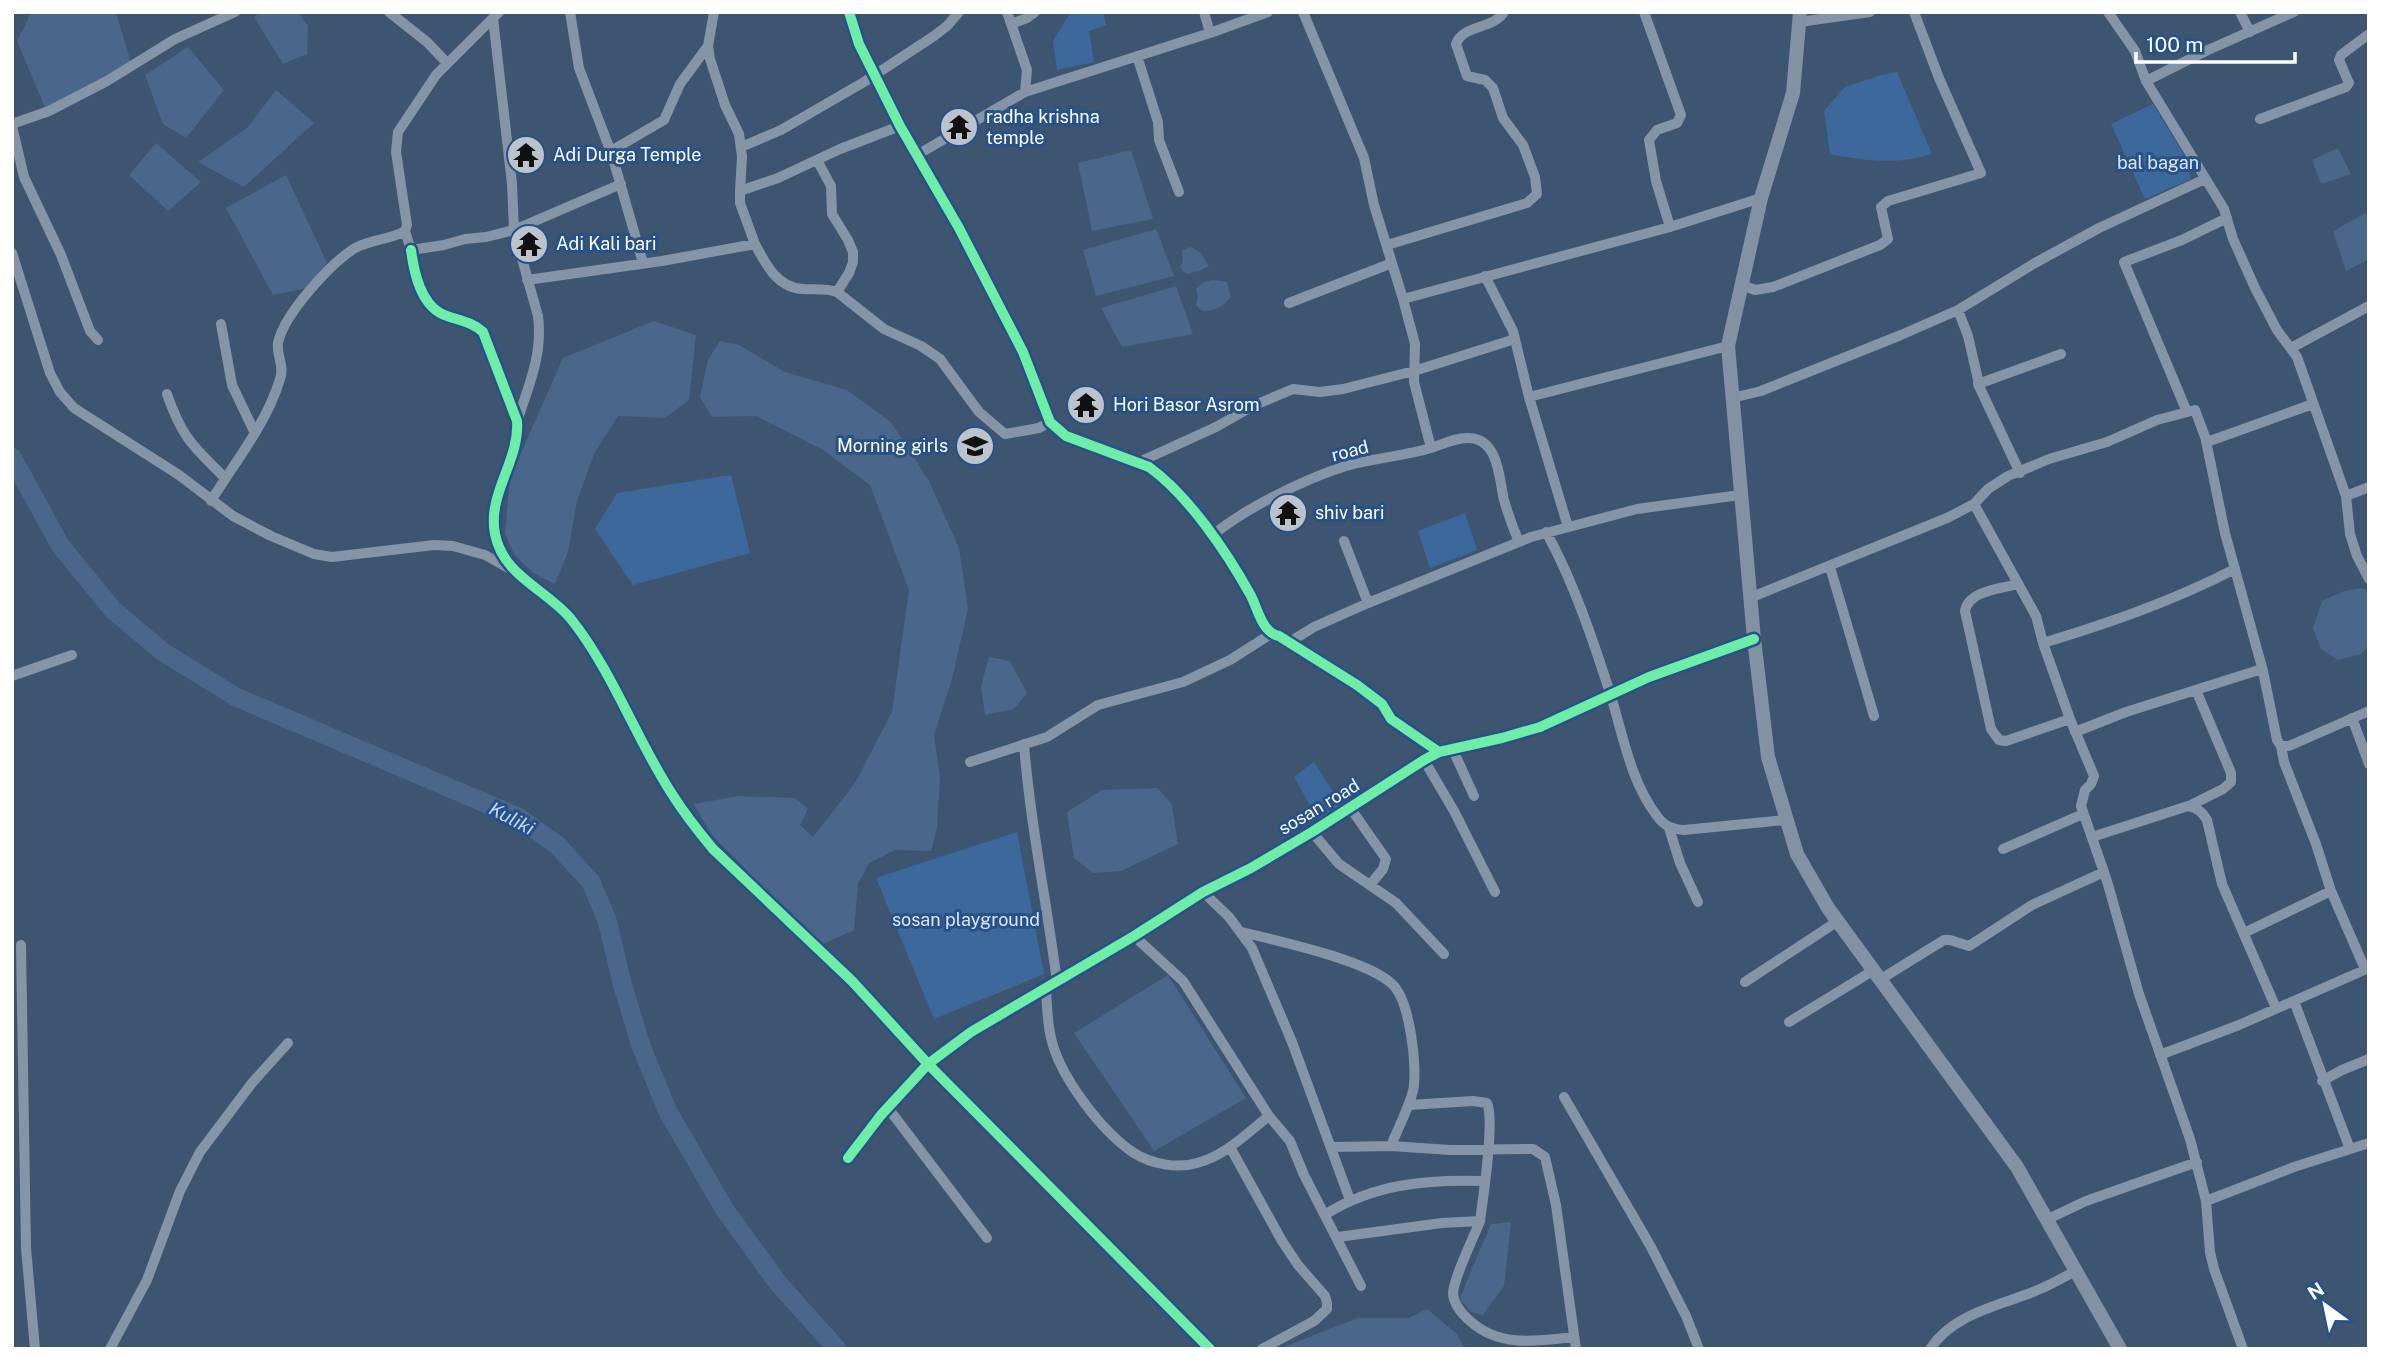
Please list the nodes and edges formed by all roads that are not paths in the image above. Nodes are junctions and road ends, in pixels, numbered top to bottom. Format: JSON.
{"nodes":[{"id":1,"x":235,"y":12,"type":"edge"},
{"id":2,"x":389,"y":12,"type":"edge"},
{"id":3,"x":570,"y":12,"type":"edge"},
{"id":4,"x":714,"y":12,"type":"edge"},
{"id":5,"x":849,"y":12,"type":"edge"},
{"id":6,"x":959,"y":12,"type":"edge"},
{"id":7,"x":1007,"y":12,"type":"edge"},
{"id":8,"x":1035,"y":12,"type":"edge"},
{"id":9,"x":1204,"y":12,"type":"edge"},
{"id":10,"x":1268,"y":12,"type":"edge"},
{"id":11,"x":1303,"y":12,"type":"edge"},
{"id":12,"x":1504,"y":12,"type":"edge"},
{"id":13,"x":1644,"y":12,"type":"edge"},
{"id":14,"x":1870,"y":12,"type":"edge"},
{"id":15,"x":1914,"y":12,"type":"edge"},
{"id":16,"x":2108,"y":12,"type":"edge"},
{"id":17,"x":2240,"y":12,"type":"edge"},
{"id":18,"x":2294,"y":12,"type":"edge"},
{"id":19,"x":496,"y":15,"type":"edge"},
{"id":20,"x":1799,"y":17,"type":"edge"},
{"id":21,"x":1011,"y":23,"type":"junction"},
{"id":22,"x":2250,"y":32,"type":"junction"},
{"id":23,"x":1210,"y":33,"type":"junction"},
{"id":24,"x":2369,"y":34,"type":"edge"},
{"id":25,"x":708,"y":46,"type":"junction"},
{"id":26,"x":1137,"y":56,"type":"junction"},
{"id":27,"x":447,"y":63,"type":"junction"},
{"id":28,"x":873,"y":75,"type":"junction"},
{"id":29,"x":2146,"y":81,"type":"junction"},
{"id":30,"x":1025,"y":92,"type":"junction"},
{"id":31,"x":2260,"y":120,"type":"dead end"},
{"id":32,"x":12,"y":125,"type":"edge"},
{"id":33,"x":900,"y":127,"type":"junction"},
{"id":34,"x":741,"y":147,"type":"junction"},
{"id":35,"x":612,"y":155,"type":"junction"},
{"id":36,"x":917,"y":155,"type":"junction"},
{"id":37,"x":817,"y":160,"type":"junction"},
{"id":38,"x":2205,"y":179,"type":"junction"},
{"id":39,"x":621,"y":184,"type":"junction"},
{"id":40,"x":740,"y":191,"type":"junction"},
{"id":41,"x":1179,"y":192,"type":"dead end"},
{"id":42,"x":1761,"y":198,"type":"junction"},
{"id":43,"x":2227,"y":218,"type":"junction"},
{"id":44,"x":1670,"y":227,"type":"junction"},
{"id":45,"x":405,"y":230,"type":"junction"},
{"id":46,"x":514,"y":230,"type":"junction"},
{"id":47,"x":755,"y":244,"type":"junction"},
{"id":48,"x":1387,"y":245,"type":"junction"},
{"id":49,"x":411,"y":250,"type":"junction"},
{"id":50,"x":12,"y":253,"type":"edge"},
{"id":51,"x":1392,"y":262,"type":"junction"},
{"id":52,"x":643,"y":263,"type":"junction"},
{"id":53,"x":1485,"y":276,"type":"junction"},
{"id":54,"x":527,"y":280,"type":"junction"},
{"id":55,"x":1742,"y":285,"type":"junction"},
{"id":56,"x":837,"y":292,"type":"junction"},
{"id":57,"x":1403,"y":299,"type":"junction"},
{"id":58,"x":1289,"y":303,"type":"dead end"},
{"id":59,"x":2369,"y":306,"type":"edge"},
{"id":60,"x":1958,"y":310,"type":"junction"},
{"id":61,"x":221,"y":324,"type":"dead end"},
{"id":62,"x":1515,"y":339,"type":"junction"},
{"id":63,"x":98,"y":340,"type":"dead end"},
{"id":64,"x":1728,"y":346,"type":"junction"},
{"id":65,"x":2291,"y":348,"type":"junction"},
{"id":66,"x":2061,"y":354,"type":"dead end"},
{"id":67,"x":1414,"y":371,"type":"junction"},
{"id":68,"x":1979,"y":384,"type":"junction"},
{"id":69,"x":167,"y":394,"type":"dead end"},
{"id":70,"x":1529,"y":397,"type":"junction"},
{"id":71,"x":1732,"y":398,"type":"junction"},
{"id":72,"x":2313,"y":404,"type":"junction"},
{"id":73,"x":2187,"y":412,"type":"junction"},
{"id":74,"x":517,"y":421,"type":"junction"},
{"id":75,"x":1050,"y":422,"type":"junction"},
{"id":76,"x":254,"y":431,"type":"junction"},
{"id":77,"x":2207,"y":441,"type":"junction"},
{"id":78,"x":1432,"y":448,"type":"junction"},
{"id":79,"x":1137,"y":463,"type":"junction"},
{"id":80,"x":2020,"y":473,"type":"junction"},
{"id":81,"x":225,"y":478,"type":"junction"},
{"id":82,"x":2369,"y":487,"type":"edge"},
{"id":83,"x":1740,"y":495,"type":"junction"},
{"id":84,"x":2346,"y":496,"type":"junction"},
{"id":85,"x":211,"y":500,"type":"junction"},
{"id":86,"x":1974,"y":504,"type":"junction"},
{"id":87,"x":1568,"y":527,"type":"junction"},
{"id":88,"x":1546,"y":532,"type":"junction"},
{"id":89,"x":1212,"y":536,"type":"junction"},
{"id":90,"x":1344,"y":541,"type":"dead end"},
{"id":91,"x":1519,"y":542,"type":"junction"},
{"id":92,"x":1830,"y":567,"type":"junction"},
{"id":93,"x":2235,"y":569,"type":"junction"},
{"id":94,"x":515,"y":572,"type":"junction"},
{"id":95,"x":2369,"y":579,"type":"edge"},
{"id":96,"x":2018,"y":584,"type":"junction"},
{"id":97,"x":1752,"y":597,"type":"junction"},
{"id":98,"x":1368,"y":603,"type":"junction"},
{"id":99,"x":1275,"y":635,"type":"junction"},
{"id":100,"x":1754,"y":639,"type":"junction"},
{"id":101,"x":1288,"y":643,"type":"junction"},
{"id":102,"x":2043,"y":643,"type":"junction"},
{"id":103,"x":72,"y":655,"type":"dead end"},
{"id":104,"x":2262,"y":669,"type":"junction"},
{"id":105,"x":12,"y":676,"type":"edge"},
{"id":106,"x":2196,"y":690,"type":"junction"},
{"id":107,"x":1610,"y":694,"type":"junction"},
{"id":108,"x":2369,"y":710,"type":"edge"},
{"id":109,"x":1874,"y":716,"type":"dead end"},
{"id":110,"x":2353,"y":718,"type":"junction"},
{"id":111,"x":2070,"y":719,"type":"junction"},
{"id":112,"x":2075,"y":732,"type":"junction"},
{"id":113,"x":1024,"y":744,"type":"junction"},
{"id":114,"x":2281,"y":746,"type":"junction"},
{"id":115,"x":1453,"y":750,"type":"junction"},
{"id":116,"x":1440,"y":752,"type":"junction"},
{"id":117,"x":1424,"y":760,"type":"junction"},
{"id":118,"x":970,"y":762,"type":"dead end"},
{"id":119,"x":2369,"y":764,"type":"edge"},
{"id":120,"x":1474,"y":796,"type":"dead end"},
{"id":121,"x":2188,"y":806,"type":"junction"},
{"id":122,"x":1351,"y":808,"type":"junction"},
{"id":123,"x":2083,"y":814,"type":"junction"},
{"id":124,"x":1786,"y":820,"type":"junction"},
{"id":125,"x":1669,"y":828,"type":"junction"},
{"id":126,"x":1312,"y":832,"type":"junction"},
{"id":127,"x":2092,"y":836,"type":"junction"},
{"id":128,"x":2003,"y":849,"type":"dead end"},
{"id":129,"x":2104,"y":872,"type":"junction"},
{"id":130,"x":1370,"y":885,"type":"junction"},
{"id":131,"x":2331,"y":891,"type":"junction"},
{"id":132,"x":1203,"y":892,"type":"junction"},
{"id":133,"x":1495,"y":892,"type":"dead end"},
{"id":134,"x":1698,"y":902,"type":"dead end"},
{"id":135,"x":1838,"y":921,"type":"junction"},
{"id":136,"x":1241,"y":932,"type":"junction"},
{"id":137,"x":2244,"y":933,"type":"junction"},
{"id":138,"x":1134,"y":936,"type":"junction"},
{"id":139,"x":21,"y":945,"type":"dead end"},
{"id":140,"x":1444,"y":954,"type":"dead end"},
{"id":141,"x":2367,"y":969,"type":"edge"},
{"id":142,"x":1877,"y":974,"type":"junction"},
{"id":143,"x":1057,"y":982,"type":"junction"},
{"id":144,"x":1745,"y":982,"type":"dead end"},
{"id":145,"x":1046,"y":988,"type":"junction"},
{"id":146,"x":2294,"y":1001,"type":"junction"},
{"id":147,"x":2276,"y":1008,"type":"junction"},
{"id":148,"x":1789,"y":1022,"type":"dead end"},
{"id":149,"x":288,"y":1043,"type":"dead end"},
{"id":150,"x":2160,"y":1055,"type":"junction"},
{"id":151,"x":2369,"y":1059,"type":"edge"},
{"id":152,"x":928,"y":1064,"type":"junction"},
{"id":153,"x":2322,"y":1081,"type":"junction"},
{"id":154,"x":1564,"y":1097,"type":"dead end"},
{"id":155,"x":1409,"y":1105,"type":"junction"},
{"id":156,"x":888,"y":1108,"type":"junction"},
{"id":157,"x":1269,"y":1116,"type":"junction"},
{"id":158,"x":2369,"y":1143,"type":"edge"},
{"id":159,"x":1391,"y":1146,"type":"junction"},
{"id":160,"x":1230,"y":1147,"type":"junction"},
{"id":161,"x":1331,"y":1147,"type":"junction"},
{"id":162,"x":2350,"y":1149,"type":"junction"},
{"id":163,"x":1487,"y":1150,"type":"junction"},
{"id":164,"x":848,"y":1158,"type":"dead end"},
{"id":165,"x":2197,"y":1162,"type":"junction"},
{"id":166,"x":1484,"y":1181,"type":"junction"},
{"id":167,"x":1350,"y":1200,"type":"junction"},
{"id":168,"x":2206,"y":1201,"type":"junction"},
{"id":169,"x":1326,"y":1214,"type":"junction"},
{"id":170,"x":2048,"y":1219,"type":"junction"},
{"id":171,"x":1480,"y":1222,"type":"junction"},
{"id":172,"x":1338,"y":1237,"type":"junction"},
{"id":173,"x":987,"y":1238,"type":"dead end"},
{"id":174,"x":2077,"y":1270,"type":"junction"},
{"id":175,"x":1362,"y":1286,"type":"dead end"},
{"id":176,"x":1574,"y":1336,"type":"junction"},
{"id":177,"x":35,"y":1349,"type":"edge"},
{"id":178,"x":110,"y":1349,"type":"edge"},
{"id":179,"x":1210,"y":1349,"type":"edge"},
{"id":180,"x":1262,"y":1349,"type":"edge"},
{"id":181,"x":1576,"y":1349,"type":"edge"},
{"id":182,"x":1699,"y":1349,"type":"edge"},
{"id":183,"x":1930,"y":1349,"type":"edge"},
{"id":184,"x":2120,"y":1349,"type":"edge"},
{"id":185,"x":2244,"y":1349,"type":"edge"}],
"edges":[{"from":1,"to":32,"type":"street"},
{"from":2,"to":27,"type":"street"},
{"from":3,"to":35,"type":"street"},
{"from":4,"to":25,"type":"street"},
{"from":5,"to":28,"type":"street"},
{"from":6,"to":28,"type":"street"},
{"from":7,"to":21,"type":"street"},
{"from":8,"to":21,"type":"street"},
{"from":9,"to":23,"type":"street"},
{"from":10,"to":23,"type":"street"},
{"from":11,"to":48,"type":"street"},
{"from":12,"to":48,"type":"street"},
{"from":13,"to":44,"type":"street"},
{"from":14,"to":20,"type":"street"},
{"from":15,"to":55,"type":"street"},
{"from":16,"to":29,"type":"street"},
{"from":17,"to":22,"type":"street"},
{"from":18,"to":22,"type":"street"},
{"from":19,"to":27,"type":"street"},
{"from":19,"to":46,"type":"street"},
{"from":20,"to":42,"type":"main road"},
{"from":21,"to":30,"type":"street"},
{"from":22,"to":29,"type":"street"},
{"from":23,"to":26,"type":"street"},
{"from":24,"to":31,"type":"street"},
{"from":25,"to":34,"type":"street"},
{"from":25,"to":35,"type":"street"},
{"from":26,"to":30,"type":"street"},
{"from":26,"to":41,"type":"street"},
{"from":27,"to":45,"type":"street"},
{"from":28,"to":33,"type":"street"},
{"from":28,"to":34,"type":"street"},
{"from":29,"to":38,"type":"street"},
{"from":30,"to":36,"type":"street"},
{"from":32,"to":63,"type":"street"},
{"from":33,"to":36,"type":"street"},
{"from":33,"to":37,"type":"street"},
{"from":34,"to":40,"type":"street"},
{"from":35,"to":39,"type":"street"},
{"from":36,"to":75,"type":"street"},
{"from":37,"to":40,"type":"street"},
{"from":37,"to":56,"type":"street"},
{"from":38,"to":43,"type":"street"},
{"from":38,"to":60,"type":"street"},
{"from":39,"to":46,"type":"street"},
{"from":39,"to":52,"type":"street"},
{"from":40,"to":47,"type":"street"},
{"from":42,"to":44,"type":"street"},
{"from":42,"to":55,"type":"main road"},
{"from":43,"to":65,"type":"street"},
{"from":43,"to":73,"type":"street"},
{"from":44,"to":53,"type":"street"},
{"from":45,"to":49,"type":"street"},
{"from":45,"to":76,"type":"street"},
{"from":46,"to":49,"type":"street"},
{"from":46,"to":54,"type":"street"},
{"from":47,"to":52,"type":"street"},
{"from":47,"to":56,"type":"street"},
{"from":48,"to":51,"type":"street"},
{"from":49,"to":74,"type":"street"},
{"from":50,"to":85,"type":"street"},
{"from":51,"to":57,"type":"street"},
{"from":51,"to":58,"type":"street"},
{"from":52,"to":54,"type":"street"},
{"from":53,"to":57,"type":"street"},
{"from":53,"to":62,"type":"street"},
{"from":54,"to":74,"type":"street"},
{"from":55,"to":64,"type":"main road"},
{"from":56,"to":75,"type":"street"},
{"from":57,"to":67,"type":"street"},
{"from":59,"to":65,"type":"street"},
{"from":60,"to":68,"type":"street"},
{"from":60,"to":71,"type":"street"},
{"from":61,"to":76,"type":"street"},
{"from":62,"to":67,"type":"street"},
{"from":62,"to":70,"type":"street"},
{"from":64,"to":70,"type":"street"},
{"from":64,"to":71,"type":"main road"},
{"from":65,"to":72,"type":"street"},
{"from":66,"to":68,"type":"street"},
{"from":67,"to":78,"type":"street"},
{"from":67,"to":79,"type":"street"},
{"from":68,"to":80,"type":"street"},
{"from":69,"to":81,"type":"street"},
{"from":70,"to":87,"type":"street"},
{"from":71,"to":83,"type":"main road"},
{"from":72,"to":77,"type":"street"},
{"from":72,"to":84,"type":"street"},
{"from":73,"to":77,"type":"street"},
{"from":73,"to":80,"type":"street"},
{"from":74,"to":94,"type":"street"},
{"from":75,"to":79,"type":"street"},
{"from":76,"to":81,"type":"street"},
{"from":77,"to":93,"type":"street"},
{"from":78,"to":89,"type":"street","name":"road"},
{"from":78,"to":91,"type":"street","name":"road"},
{"from":79,"to":89,"type":"street"},
{"from":80,"to":86,"type":"street"},
{"from":81,"to":85,"type":"street"},
{"from":82,"to":84,"type":"street"},
{"from":83,"to":87,"type":"street"},
{"from":83,"to":97,"type":"main road"},
{"from":84,"to":95,"type":"street"},
{"from":85,"to":94,"type":"street"},
{"from":86,"to":92,"type":"street"},
{"from":86,"to":96,"type":"street"},
{"from":87,"to":88,"type":"street"},
{"from":88,"to":91,"type":"street"},
{"from":88,"to":107,"type":"street"},
{"from":89,"to":99,"type":"street"},
{"from":90,"to":98,"type":"street"},
{"from":91,"to":98,"type":"street"},
{"from":92,"to":97,"type":"street"},
{"from":92,"to":109,"type":"street"},
{"from":93,"to":102,"type":"street"},
{"from":93,"to":104,"type":"street"},
{"from":94,"to":152,"type":"street"},
{"from":96,"to":102,"type":"street"},
{"from":96,"to":111,"type":"street"},
{"from":97,"to":100,"type":"main road"},
{"from":98,"to":101,"type":"street"},
{"from":99,"to":101,"type":"street"},
{"from":99,"to":113,"type":"street"},
{"from":100,"to":107,"type":"street","name":"sosan road"},
{"from":100,"to":124,"type":"main road"},
{"from":101,"to":116,"type":"street"},
{"from":102,"to":111,"type":"street"},
{"from":103,"to":105,"type":"street"},
{"from":104,"to":106,"type":"street"},
{"from":104,"to":114,"type":"street"},
{"from":106,"to":112,"type":"street"},
{"from":106,"to":121,"type":"street"},
{"from":107,"to":115,"type":"street","name":"sosan road"},
{"from":107,"to":125,"type":"street"},
{"from":108,"to":110,"type":"street"},
{"from":110,"to":114,"type":"street"},
{"from":110,"to":119,"type":"street"},
{"from":111,"to":112,"type":"street"},
{"from":112,"to":123,"type":"street"},
{"from":113,"to":118,"type":"street"},
{"from":113,"to":143,"type":"street"},
{"from":114,"to":131,"type":"street"},
{"from":115,"to":116,"type":"street","name":"sosan road"},
{"from":115,"to":120,"type":"street"},
{"from":116,"to":117,"type":"street","name":"sosan road"},
{"from":117,"to":122,"type":"street","name":"sosan road"},
{"from":117,"to":133,"type":"street"},
{"from":121,"to":127,"type":"street"},
{"from":121,"to":137,"type":"street"},
{"from":122,"to":126,"type":"street","name":"sosan road"},
{"from":122,"to":130,"type":"street"},
{"from":123,"to":127,"type":"street"},
{"from":123,"to":128,"type":"street"},
{"from":124,"to":125,"type":"street"},
{"from":124,"to":135,"type":"main road"},
{"from":125,"to":134,"type":"street"},
{"from":126,"to":130,"type":"street"},
{"from":126,"to":132,"type":"street","name":"sosan road"},
{"from":127,"to":129,"type":"street"},
{"from":129,"to":142,"type":"street"},
{"from":129,"to":150,"type":"street"},
{"from":130,"to":140,"type":"street"},
{"from":131,"to":137,"type":"street"},
{"from":131,"to":141,"type":"street"},
{"from":132,"to":136,"type":"street"},
{"from":132,"to":138,"type":"street","name":"sosan road"},
{"from":135,"to":142,"type":"main road"},
{"from":135,"to":144,"type":"street"},
{"from":136,"to":155,"type":"street"},
{"from":136,"to":161,"type":"street"},
{"from":137,"to":147,"type":"street"},
{"from":138,"to":143,"type":"street","name":"sosan road"},
{"from":138,"to":157,"type":"street"},
{"from":139,"to":177,"type":"street"},
{"from":141,"to":146,"type":"street"},
{"from":142,"to":148,"type":"street"},
{"from":142,"to":170,"type":"main road"},
{"from":143,"to":145,"type":"street","name":"sosan road"},
{"from":145,"to":152,"type":"street","name":"sosan road"},
{"from":145,"to":160,"type":"street"},
{"from":146,"to":147,"type":"street"},
{"from":146,"to":153,"type":"street"},
{"from":147,"to":150,"type":"street"},
{"from":149,"to":178,"type":"street"},
{"from":150,"to":165,"type":"street"},
{"from":151,"to":153,"type":"street"},
{"from":152,"to":156,"type":"street","name":"sosan road"},
{"from":152,"to":179,"type":"street"},
{"from":153,"to":162,"type":"street"},
{"from":154,"to":182,"type":"street"},
{"from":155,"to":159,"type":"street"},
{"from":155,"to":163,"type":"street"},
{"from":156,"to":164,"type":"street","name":"sosan road"},
{"from":156,"to":173,"type":"street"},
{"from":157,"to":160,"type":"street"},
{"from":157,"to":169,"type":"street"},
{"from":158,"to":162,"type":"street"},
{"from":159,"to":161,"type":"street"},
{"from":159,"to":163,"type":"street"},
{"from":160,"to":180,"type":"street"},
{"from":161,"to":167,"type":"street"},
{"from":162,"to":168,"type":"street"},
{"from":163,"to":166,"type":"street"},
{"from":163,"to":176,"type":"street"},
{"from":165,"to":168,"type":"street"},
{"from":165,"to":170,"type":"street"},
{"from":166,"to":167,"type":"street"},
{"from":166,"to":171,"type":"street"},
{"from":167,"to":169,"type":"street"},
{"from":168,"to":185,"type":"street"},
{"from":169,"to":172,"type":"street"},
{"from":170,"to":174,"type":"main road"},
{"from":171,"to":172,"type":"street"},
{"from":171,"to":176,"type":"street"},
{"from":172,"to":175,"type":"street"},
{"from":174,"to":183,"type":"street"},
{"from":174,"to":184,"type":"main road"},
{"from":176,"to":181,"type":"street"}]}
